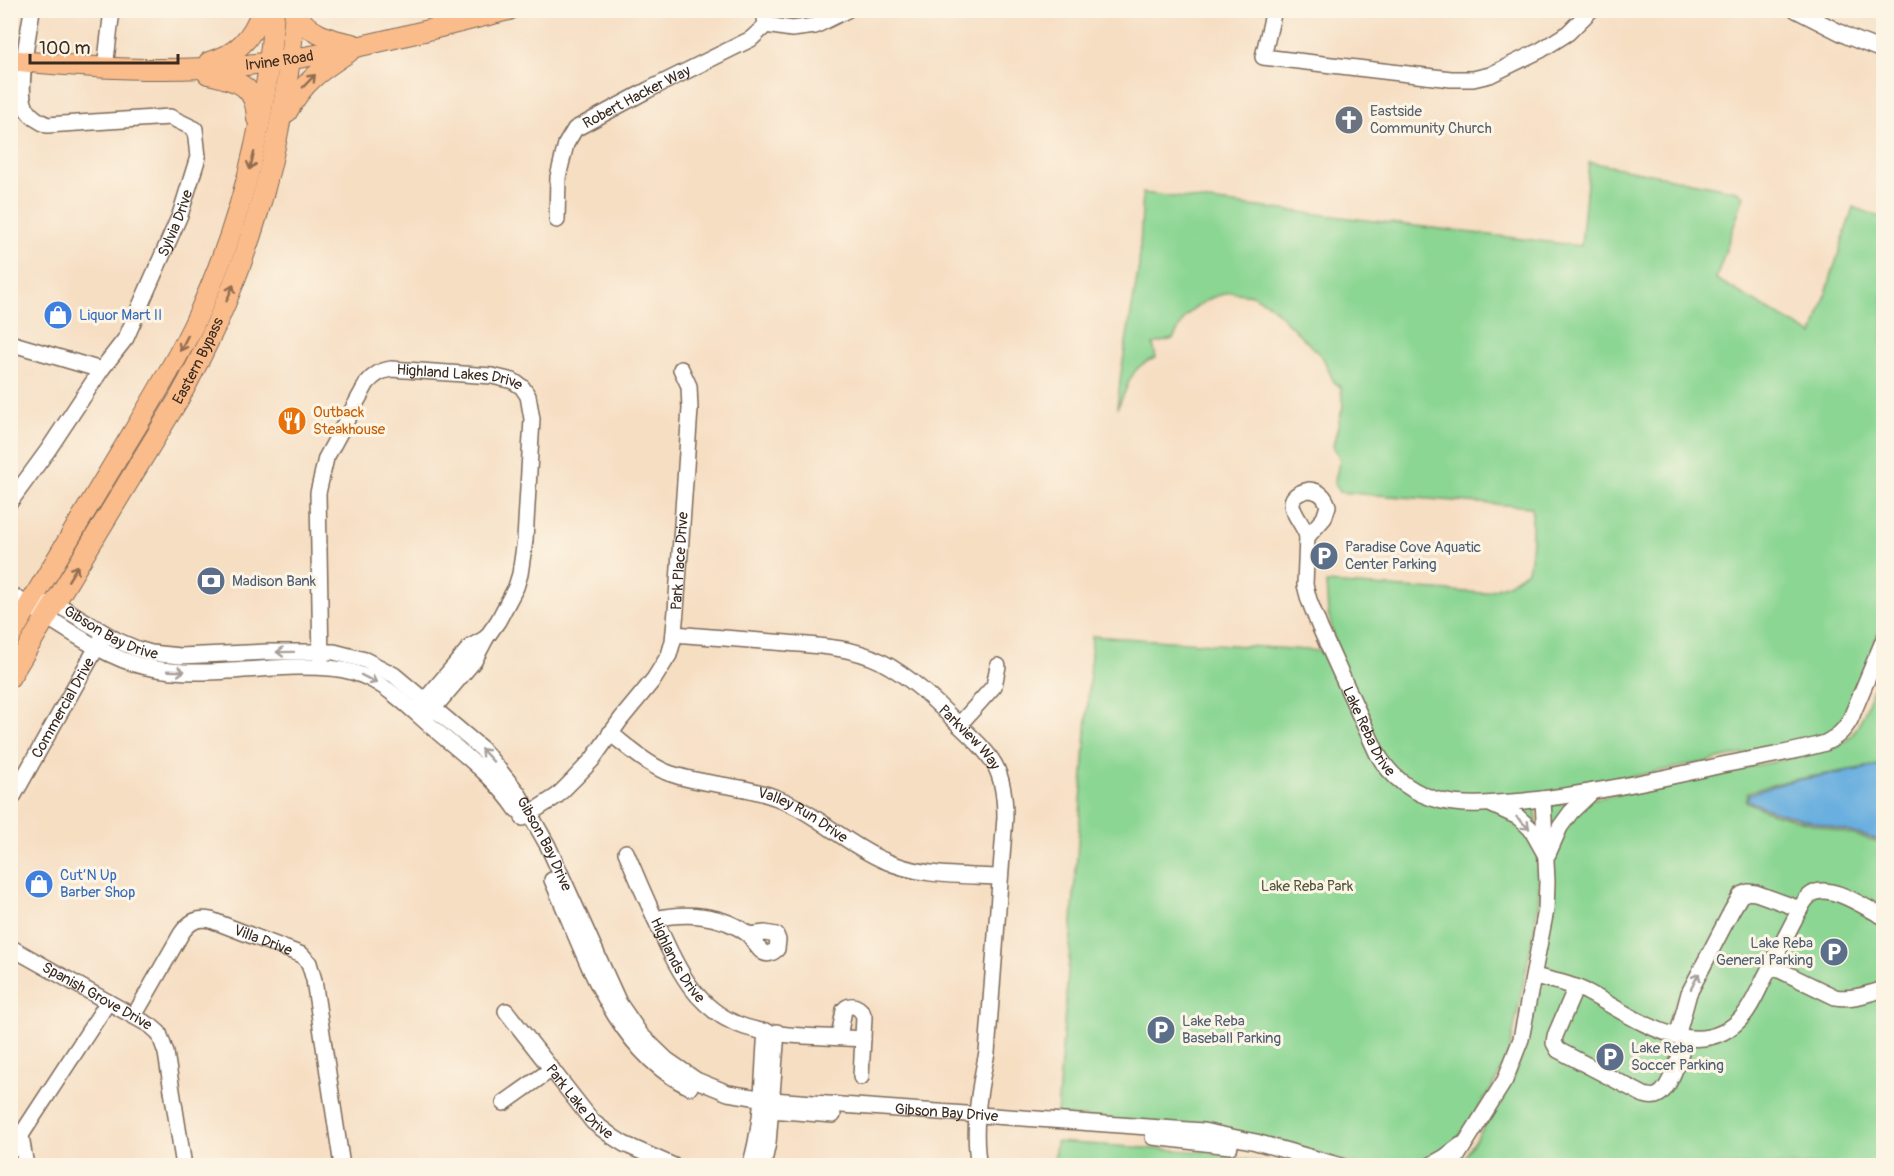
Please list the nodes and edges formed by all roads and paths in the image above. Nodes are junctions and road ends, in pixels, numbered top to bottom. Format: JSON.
{"nodes":[{"id":1,"x":32,"y":10,"type":"edge"},
{"id":2,"x":112,"y":10,"type":"edge"},
{"id":3,"x":262,"y":10,"type":"edge"},
{"id":4,"x":274,"y":10,"type":"edge"},
{"id":5,"x":295,"y":10,"type":"edge"},
{"id":6,"x":508,"y":10,"type":"edge"},
{"id":7,"x":847,"y":10,"type":"edge"},
{"id":8,"x":1274,"y":10,"type":"edge"},
{"id":9,"x":1591,"y":10,"type":"edge"},
{"id":10,"x":1796,"y":10,"type":"edge"},
{"id":11,"x":765,"y":18,"type":"edge"},
{"id":12,"x":358,"y":45,"type":"junction"},
{"id":13,"x":1884,"y":51,"type":"edge"},
{"id":14,"x":291,"y":59,"type":"junction"},
{"id":15,"x":17,"y":61,"type":"edge"},
{"id":16,"x":270,"y":62,"type":"junction"},
{"id":17,"x":105,"y":68,"type":"junction"},
{"id":18,"x":185,"y":69,"type":"junction"},
{"id":19,"x":279,"y":131,"type":"junction"},
{"id":20,"x":258,"y":135,"type":"junction"},
{"id":21,"x":557,"y":220,"type":"dead end"},
{"id":22,"x":10,"y":343,"type":"edge"},
{"id":23,"x":681,"y":369,"type":"dead end"},
{"id":24,"x":101,"y":370,"type":"junction"},
{"id":25,"x":10,"y":502,"type":"edge"},
{"id":26,"x":1307,"y":537,"type":"dead end"},
{"id":27,"x":10,"y":594,"type":"edge"},
{"id":28,"x":29,"y":605,"type":"junction"},
{"id":29,"x":51,"y":610,"type":"junction"},
{"id":30,"x":674,"y":634,"type":"junction"},
{"id":31,"x":10,"y":637,"type":"edge"},
{"id":32,"x":1884,"y":639,"type":"edge"},
{"id":33,"x":101,"y":640,"type":"junction"},
{"id":34,"x":321,"y":651,"type":"junction"},
{"id":35,"x":998,"y":666,"type":"dead end"},
{"id":36,"x":321,"y":667,"type":"junction"},
{"id":37,"x":10,"y":677,"type":"edge"},
{"id":38,"x":425,"y":710,"type":"junction"},
{"id":39,"x":959,"y":724,"type":"junction"},
{"id":40,"x":610,"y":733,"type":"junction"},
{"id":41,"x":1593,"y":791,"type":"junction"},
{"id":42,"x":1543,"y":799,"type":"junction"},
{"id":43,"x":10,"y":802,"type":"edge"},
{"id":44,"x":1488,"y":803,"type":"junction"},
{"id":45,"x":524,"y":812,"type":"junction"},
{"id":46,"x":626,"y":852,"type":"dead end"},
{"id":47,"x":1546,"y":856,"type":"junction"},
{"id":48,"x":1000,"y":878,"type":"junction"},
{"id":49,"x":1800,"y":909,"type":"junction"},
{"id":50,"x":1884,"y":917,"type":"edge"},
{"id":51,"x":655,"y":919,"type":"junction"},
{"id":52,"x":749,"y":935,"type":"dead end"},
{"id":53,"x":10,"y":947,"type":"edge"},
{"id":54,"x":1771,"y":966,"type":"junction"},
{"id":55,"x":1534,"y":975,"type":"junction"},
{"id":56,"x":1576,"y":987,"type":"junction"},
{"id":57,"x":1884,"y":989,"type":"edge"},
{"id":58,"x":108,"y":1002,"type":"junction"},
{"id":59,"x":506,"y":1011,"type":"dead end"},
{"id":60,"x":134,"y":1016,"type":"junction"},
{"id":61,"x":771,"y":1032,"type":"junction"},
{"id":62,"x":839,"y":1037,"type":"junction"},
{"id":63,"x":1682,"y":1037,"type":"junction"},
{"id":64,"x":863,"y":1039,"type":"junction"},
{"id":65,"x":552,"y":1069,"type":"junction"},
{"id":66,"x":861,"y":1077,"type":"dead end"},
{"id":67,"x":504,"y":1103,"type":"dead end"},
{"id":68,"x":766,"y":1104,"type":"junction"},
{"id":69,"x":983,"y":1121,"type":"junction"},
{"id":70,"x":21,"y":1136,"type":"junction"},
{"id":71,"x":1468,"y":1139,"type":"junction"},
{"id":72,"x":1226,"y":1140,"type":"junction"},
{"id":73,"x":10,"y":1152,"type":"edge"},
{"id":74,"x":980,"y":1165,"type":"edge"},
{"id":75,"x":26,"y":1166,"type":"edge"},
{"id":76,"x":184,"y":1166,"type":"edge"},
{"id":77,"x":342,"y":1166,"type":"edge"},
{"id":78,"x":674,"y":1166,"type":"edge"},
{"id":79,"x":750,"y":1166,"type":"edge"},
{"id":80,"x":763,"y":1166,"type":"edge"},
{"id":81,"x":1306,"y":1166,"type":"edge"},
{"id":82,"x":1341,"y":1166,"type":"edge"},
{"id":83,"x":1429,"y":1166,"type":"edge"},
{"id":84,"x":1451,"y":1166,"type":"edge"}],
"edges":[{"from":1,"to":15,"type":"street"},
{"from":2,"to":17,"type":"street"},
{"from":3,"to":18,"type":"main road"},
{"from":4,"to":16,"type":"main road","name":"Eastern Bypass"},
{"from":5,"to":12,"type":"main road"},
{"from":5,"to":14,"type":"main road","name":"Eastern Bypass"},
{"from":6,"to":12,"type":"main road","name":"Irvine Road"},
{"from":7,"to":11,"type":"street"},
{"from":8,"to":9,"type":"street"},
{"from":10,"to":13,"type":"street"},
{"from":11,"to":21,"type":"street","name":"Robert Hacker Way"},
{"from":12,"to":14,"type":"main road","name":"Irvine Road"},
{"from":19,"to":12,"type":"main road","one_way":true},
{"from":14,"to":16,"type":"main road","name":"Irvine Road"},
{"from":14,"to":19,"type":"main road","name":"Eastern Bypass"},
{"from":15,"to":17,"type":"main road","name":"Irvine Road"},
{"from":15,"to":24,"type":"street","name":"Sylvia Drive"},
{"from":16,"to":18,"type":"main road","name":"Irvine Road"},
{"from":16,"to":20,"type":"main road","name":"Eastern Bypass"},
{"from":17,"to":18,"type":"main road","name":"Irvine Road"},
{"from":18,"to":20,"type":"main road"},
{"from":29,"to":19,"type":"main road","name":"Eastern Bypass","one_way":true},
{"from":20,"to":28,"type":"main road","name":"Eastern Bypass","one_way":true},
{"from":22,"to":24,"type":"street"},
{"from":23,"to":30,"type":"street","name":"Park Place Drive"},
{"from":24,"to":25,"type":"street","name":"Sylvia Drive"},
{"from":26,"to":44,"type":"street","name":"Lake Reba Drive"},
{"from":27,"to":28,"type":"street"},
{"from":28,"to":29,"type":"street","name":"Gibson Bay Drive"},
{"from":28,"to":31,"type":"main road","name":"Eastern Bypass"},
{"from":29,"to":33,"type":"street","name":"Gibson Bay Drive"},
{"from":29,"to":37,"type":"main road","name":"Eastern Bypass"},
{"from":30,"to":39,"type":"street","name":"Parkview Way"},
{"from":30,"to":40,"type":"street","name":"Park Place Drive"},
{"from":32,"to":41,"type":"street","name":"Lake Reba Drive"},
{"from":34,"to":33,"type":"street","name":"Gibson Bay Drive","one_way":true},
{"from":33,"to":36,"type":"street","name":"Gibson Bay Drive","one_way":true},
{"from":33,"to":43,"type":"street","name":"Commercial Drive"},
{"from":34,"to":36,"type":"street","name":"Highland Lakes Drive"},
{"from":34,"to":38,"type":"street","name":"Gibson Bay Drive"},
{"from":34,"to":38,"type":"street","name":"Highland Lakes Drive"},
{"from":35,"to":39,"type":"street"},
{"from":36,"to":38,"type":"street","name":"Gibson Bay Drive","one_way":true},
{"from":38,"to":45,"type":"street","name":"Gibson Bay Drive"},
{"from":39,"to":48,"type":"street","name":"Parkview Way"},
{"from":40,"to":45,"type":"street","name":"Park Place Drive"},
{"from":40,"to":48,"type":"street","name":"Valley Run Drive"},
{"from":41,"to":42,"type":"street","name":"Lake Reba Drive"},
{"from":41,"to":47,"type":"street"},
{"from":42,"to":44,"type":"street","name":"Lake Reba Drive"},
{"from":42,"to":47,"type":"street"},
{"from":44,"to":47,"type":"street","one_way":true},
{"from":45,"to":68,"type":"street","name":"Gibson Bay Drive"},
{"from":46,"to":51,"type":"street","name":"Highlands Drive"},
{"from":47,"to":55,"type":"street"},
{"from":48,"to":69,"type":"street","name":"Parkview Way"},
{"from":49,"to":50,"type":"street"},
{"from":49,"to":54,"type":"street"},
{"from":63,"to":49,"type":"street","one_way":true},
{"from":51,"to":52,"type":"street"},
{"from":51,"to":61,"type":"street","name":"Highlands Drive"},
{"from":53,"to":58,"type":"street","name":"Spanish Grove Drive"},
{"from":54,"to":57,"type":"street"},
{"from":54,"to":63,"type":"street"},
{"from":55,"to":56,"type":"street"},
{"from":55,"to":71,"type":"street"},
{"from":56,"to":63,"type":"street"},
{"from":56,"to":63,"type":"street"},
{"from":58,"to":60,"type":"street","name":"Spanish Grove Drive"},
{"from":58,"to":70,"type":"street"},
{"from":59,"to":65,"type":"street","name":"Park Lake Drive"},
{"from":60,"to":76,"type":"street","name":"Spanish Grove Drive"},
{"from":60,"to":77,"type":"street","name":"Villa Drive"},
{"from":61,"to":62,"type":"street","name":"Highlands Drive"},
{"from":61,"to":68,"type":"street"},
{"from":62,"to":64,"type":"street","name":"Highlands Drive"},
{"from":62,"to":64,"type":"street"},
{"from":64,"to":66,"type":"street"},
{"from":65,"to":67,"type":"street"},
{"from":65,"to":78,"type":"street","name":"Park Lake Drive"},
{"from":68,"to":69,"type":"street","name":"Gibson Bay Drive"},
{"from":68,"to":79,"type":"street"},
{"from":68,"to":80,"type":"street"},
{"from":69,"to":72,"type":"street","name":"Gibson Bay Drive"},
{"from":69,"to":74,"type":"street","name":"Parkview Way"},
{"from":70,"to":73,"type":"street"},
{"from":70,"to":75,"type":"street"},
{"from":71,"to":83,"type":"street"},
{"from":71,"to":84,"type":"street"},
{"from":72,"to":81,"type":"street","name":"Gibson Bay Drive"},
{"from":72,"to":82,"type":"street","name":"Gibson Bay Drive"}]}
